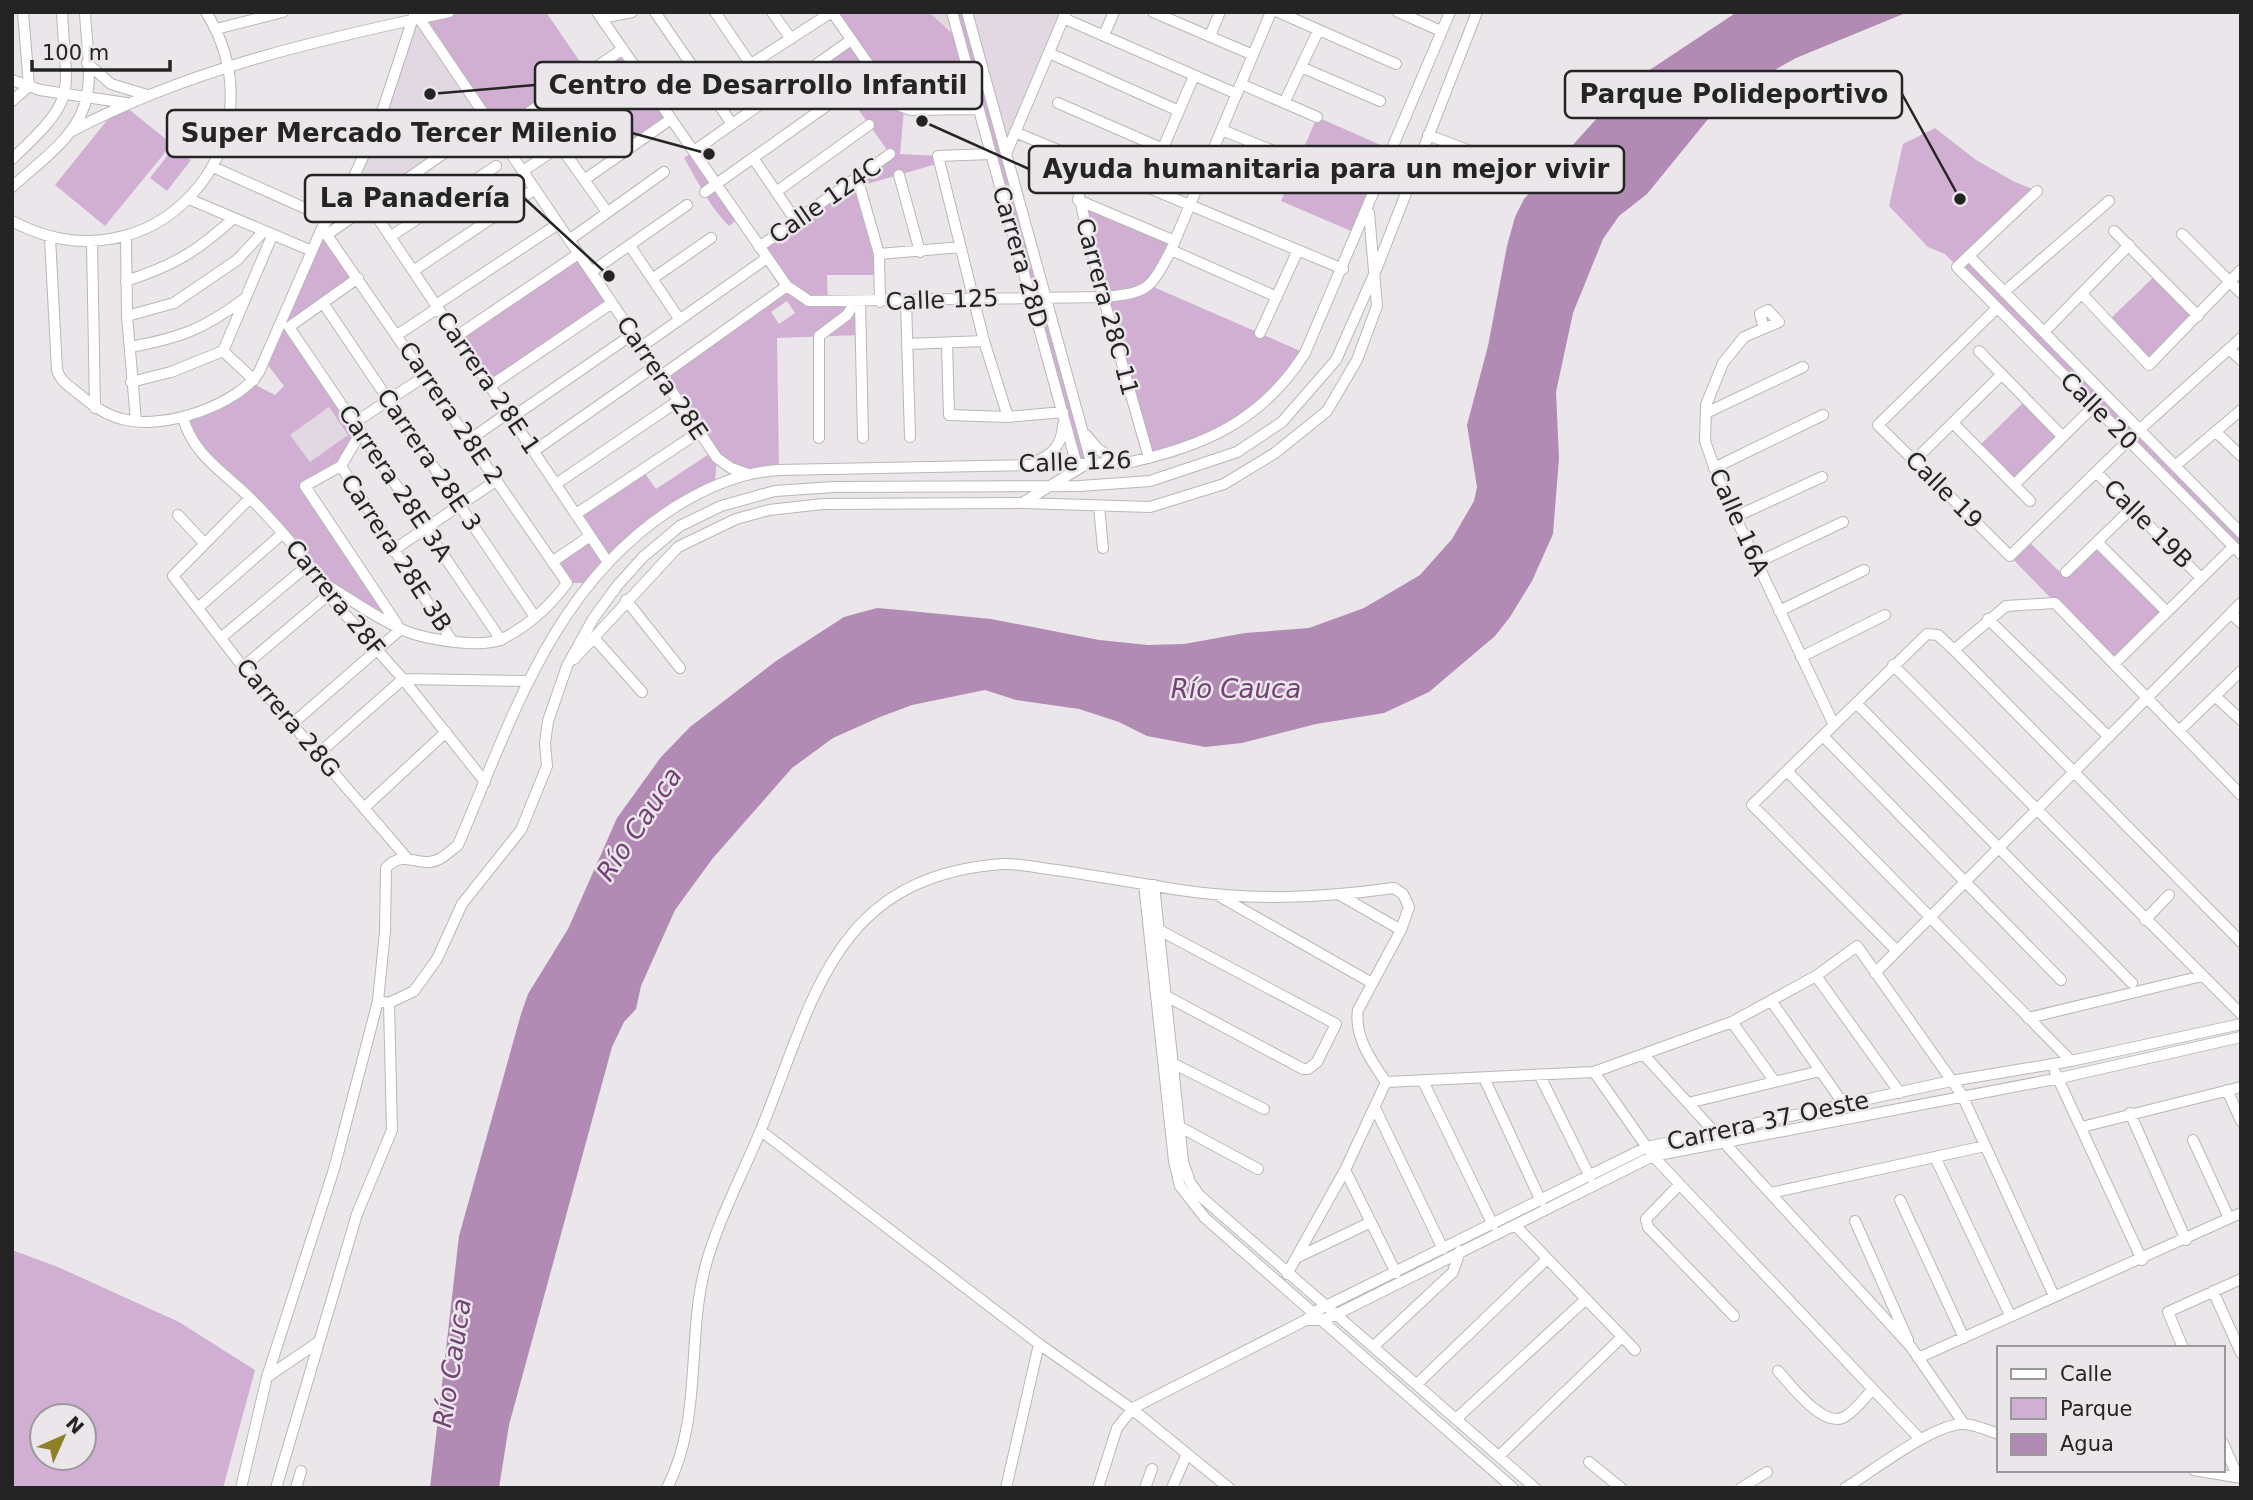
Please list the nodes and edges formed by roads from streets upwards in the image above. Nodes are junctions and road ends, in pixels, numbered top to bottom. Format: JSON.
{"nodes":[{"id":1,"x":23,"y":12,"type":"edge"},
{"id":2,"x":62,"y":12,"type":"edge"},
{"id":3,"x":85,"y":12,"type":"edge"},
{"id":4,"x":206,"y":12,"type":"edge"},
{"id":5,"x":283,"y":12,"type":"edge"},
{"id":6,"x":449,"y":12,"type":"edge"},
{"id":7,"x":632,"y":12,"type":"edge"},
{"id":8,"x":655,"y":12,"type":"edge"},
{"id":9,"x":715,"y":12,"type":"edge"},
{"id":10,"x":772,"y":12,"type":"edge"},
{"id":11,"x":832,"y":12,"type":"edge"},
{"id":12,"x":952,"y":12,"type":"edge"},
{"id":13,"x":967,"y":12,"type":"edge"},
{"id":14,"x":1114,"y":12,"type":"edge"},
{"id":15,"x":1153,"y":12,"type":"edge"},
{"id":16,"x":1220,"y":12,"type":"edge"},
{"id":17,"x":1271,"y":12,"type":"edge"},
{"id":18,"x":1278,"y":12,"type":"edge"},
{"id":19,"x":1398,"y":12,"type":"edge"},
{"id":20,"x":1450,"y":12,"type":"edge"},
{"id":21,"x":1477,"y":12,"type":"edge"},
{"id":22,"x":600,"y":14,"type":"edge"},
{"id":23,"x":257,"y":15,"type":"edge"},
{"id":24,"x":1065,"y":15,"type":"edge"},
{"id":25,"x":415,"y":17,"type":"edge"},
{"id":26,"x":216,"y":29,"type":"junction"},
{"id":27,"x":1318,"y":31,"type":"junction"},
{"id":28,"x":1441,"y":31,"type":"junction"},
{"id":29,"x":1104,"y":35,"type":"junction"},
{"id":30,"x":1210,"y":36,"type":"junction"},
{"id":31,"x":791,"y":39,"type":"junction"},
{"id":32,"x":851,"y":40,"type":"junction"},
{"id":33,"x":623,"y":49,"type":"junction"},
{"id":34,"x":1049,"y":53,"type":"junction"},
{"id":35,"x":1253,"y":55,"type":"junction"},
{"id":36,"x":87,"y":63,"type":"junction"},
{"id":37,"x":1396,"y":64,"type":"dead end"},
{"id":38,"x":751,"y":65,"type":"junction"},
{"id":39,"x":230,"y":66,"type":"junction"},
{"id":40,"x":1301,"y":67,"type":"junction"},
{"id":41,"x":1194,"y":76,"type":"junction"},
{"id":42,"x":12,"y":80,"type":"edge"},
{"id":43,"x":29,"y":86,"type":"junction"},
{"id":44,"x":1239,"y":89,"type":"junction"},
{"id":45,"x":709,"y":91,"type":"junction"},
{"id":46,"x":846,"y":92,"type":"dead end"},
{"id":47,"x":66,"y":94,"type":"junction"},
{"id":48,"x":147,"y":95,"type":"junction"},
{"id":49,"x":87,"y":97,"type":"junction"},
{"id":50,"x":12,"y":101,"type":"edge"},
{"id":51,"x":1380,"y":101,"type":"dead end"},
{"id":52,"x":125,"y":103,"type":"junction"},
{"id":53,"x":1058,"y":103,"type":"dead end"},
{"id":54,"x":1284,"y":103,"type":"junction"},
{"id":55,"x":613,"y":110,"type":"dead end"},
{"id":56,"x":979,"y":110,"type":"junction"},
{"id":57,"x":1178,"y":111,"type":"junction"},
{"id":58,"x":1317,"y":117,"type":"dead end"},
{"id":59,"x":671,"y":119,"type":"junction"},
{"id":60,"x":489,"y":122,"type":"junction"},
{"id":61,"x":732,"y":124,"type":"junction"},
{"id":62,"x":869,"y":125,"type":"dead end"},
{"id":63,"x":1222,"y":130,"type":"junction"},
{"id":64,"x":72,"y":131,"type":"junction"},
{"id":65,"x":1015,"y":132,"type":"junction"},
{"id":66,"x":497,"y":134,"type":"junction"},
{"id":67,"x":1428,"y":135,"type":"junction"},
{"id":68,"x":560,"y":146,"type":"junction"},
{"id":69,"x":1163,"y":148,"type":"junction"},
{"id":70,"x":694,"y":151,"type":"junction"},
{"id":71,"x":1473,"y":152,"type":"dead end"},
{"id":72,"x":890,"y":154,"type":"dead end"},
{"id":73,"x":991,"y":154,"type":"junction"},
{"id":74,"x":1006,"y":154,"type":"junction"},
{"id":75,"x":1069,"y":154,"type":"junction"},
{"id":76,"x":753,"y":158,"type":"junction"},
{"id":77,"x":12,"y":159,"type":"edge"},
{"id":78,"x":1298,"y":162,"type":"dead end"},
{"id":79,"x":496,"y":166,"type":"dead end"},
{"id":80,"x":214,"y":167,"type":"junction"},
{"id":81,"x":1207,"y":167,"type":"junction"},
{"id":82,"x":523,"y":171,"type":"junction"},
{"id":83,"x":664,"y":172,"type":"dead end"},
{"id":84,"x":899,"y":175,"type":"dead end"},
{"id":85,"x":857,"y":177,"type":"junction"},
{"id":86,"x":584,"y":180,"type":"junction"},
{"id":87,"x":716,"y":184,"type":"junction"},
{"id":88,"x":12,"y":187,"type":"edge"},
{"id":89,"x":535,"y":189,"type":"junction"},
{"id":90,"x":2037,"y":191,"type":"dead end"},
{"id":91,"x":705,"y":192,"type":"dead end"},
{"id":92,"x":776,"y":192,"type":"junction"},
{"id":93,"x":189,"y":199,"type":"junction"},
{"id":94,"x":1078,"y":200,"type":"junction"},
{"id":95,"x":2109,"y":201,"type":"dead end"},
{"id":96,"x":369,"y":205,"type":"junction"},
{"id":97,"x":687,"y":205,"type":"dead end"},
{"id":98,"x":1192,"y":205,"type":"junction"},
{"id":99,"x":1368,"y":209,"type":"junction"},
{"id":100,"x":607,"y":212,"type":"junction"},
{"id":101,"x":234,"y":218,"type":"junction"},
{"id":102,"x":12,"y":221,"type":"edge"},
{"id":103,"x":796,"y":221,"type":"junction"},
{"id":104,"x":558,"y":223,"type":"junction"},
{"id":105,"x":326,"y":226,"type":"junction"},
{"id":106,"x":2114,"y":231,"type":"dead end"},
{"id":107,"x":268,"y":234,"type":"junction"},
{"id":108,"x":2182,"y":234,"type":"dead end"},
{"id":109,"x":126,"y":236,"type":"junction"},
{"id":110,"x":50,"y":237,"type":"junction"},
{"id":111,"x":390,"y":237,"type":"junction"},
{"id":112,"x":711,"y":238,"type":"dead end"},
{"id":113,"x":569,"y":240,"type":"junction"},
{"id":114,"x":92,"y":242,"type":"junction"},
{"id":115,"x":630,"y":246,"type":"junction"},
{"id":116,"x":1173,"y":246,"type":"junction"},
{"id":117,"x":2129,"y":246,"type":"junction"},
{"id":118,"x":759,"y":247,"type":"junction"},
{"id":119,"x":961,"y":247,"type":"junction"},
{"id":120,"x":1298,"y":250,"type":"junction"},
{"id":121,"x":312,"y":251,"type":"junction"},
{"id":122,"x":920,"y":253,"type":"junction"},
{"id":123,"x":578,"y":254,"type":"junction"},
{"id":124,"x":878,"y":254,"type":"junction"},
{"id":125,"x":1969,"y":256,"type":"junction"},
{"id":126,"x":766,"y":258,"type":"junction"},
{"id":127,"x":1343,"y":269,"type":"junction"},
{"id":128,"x":1376,"y":270,"type":"junction"},
{"id":129,"x":413,"y":271,"type":"junction"},
{"id":130,"x":2241,"y":271,"type":"edge"},
{"id":131,"x":591,"y":272,"type":"junction"},
{"id":132,"x":358,"y":278,"type":"junction"},
{"id":133,"x":652,"y":279,"type":"junction"},
{"id":134,"x":126,"y":281,"type":"junction"},
{"id":135,"x":2229,"y":281,"type":"junction"},
{"id":136,"x":787,"y":286,"type":"junction"},
{"id":137,"x":2004,"y":292,"type":"junction"},
{"id":138,"x":2241,"y":293,"type":"edge"},
{"id":139,"x":2082,"y":294,"type":"junction"},
{"id":140,"x":1032,"y":297,"type":"junction"},
{"id":141,"x":1277,"y":297,"type":"junction"},
{"id":142,"x":1103,"y":298,"type":"junction"},
{"id":143,"x":244,"y":299,"type":"junction"},
{"id":144,"x":1047,"y":299,"type":"junction"},
{"id":145,"x":974,"y":300,"type":"junction"},
{"id":146,"x":857,"y":302,"type":"junction"},
{"id":147,"x":880,"y":302,"type":"junction"},
{"id":148,"x":906,"y":302,"type":"junction"},
{"id":149,"x":323,"y":303,"type":"junction"},
{"id":150,"x":612,"y":303,"type":"junction"},
{"id":151,"x":437,"y":306,"type":"junction"},
{"id":152,"x":1377,"y":306,"type":"junction"},
{"id":153,"x":1997,"y":308,"type":"junction"},
{"id":154,"x":127,"y":316,"type":"junction"},
{"id":155,"x":2198,"y":316,"type":"junction"},
{"id":156,"x":680,"y":320,"type":"junction"},
{"id":157,"x":1353,"y":322,"type":"junction"},
{"id":158,"x":285,"y":326,"type":"junction"},
{"id":159,"x":1764,"y":328,"type":"dead end"},
{"id":160,"x":2044,"y":332,"type":"junction"},
{"id":161,"x":1261,"y":333,"type":"dead end"},
{"id":162,"x":633,"y":334,"type":"junction"},
{"id":163,"x":397,"y":335,"type":"junction"},
{"id":164,"x":457,"y":336,"type":"junction"},
{"id":165,"x":2241,"y":338,"type":"edge"},
{"id":166,"x":984,"y":341,"type":"junction"},
{"id":167,"x":947,"y":343,"type":"junction"},
{"id":168,"x":907,"y":344,"type":"junction"},
{"id":169,"x":130,"y":347,"type":"junction"},
{"id":170,"x":642,"y":347,"type":"junction"},
{"id":171,"x":2230,"y":349,"type":"junction"},
{"id":172,"x":223,"y":351,"type":"junction"},
{"id":173,"x":1979,"y":351,"type":"dead end"},
{"id":174,"x":2241,"y":360,"type":"edge"},
{"id":175,"x":1803,"y":367,"type":"dead end"},
{"id":176,"x":658,"y":371,"type":"junction"},
{"id":177,"x":2002,"y":374,"type":"junction"},
{"id":178,"x":425,"y":376,"type":"junction"},
{"id":179,"x":254,"y":380,"type":"junction"},
{"id":180,"x":131,"y":382,"type":"junction"},
{"id":181,"x":490,"y":386,"type":"junction"},
{"id":182,"x":388,"y":400,"type":"junction"},
{"id":183,"x":678,"y":401,"type":"junction"},
{"id":184,"x":2094,"y":406,"type":"junction"},
{"id":185,"x":95,"y":408,"type":"junction"},
{"id":186,"x":2241,"y":410,"type":"edge"},
{"id":187,"x":1063,"y":412,"type":"junction"},
{"id":188,"x":1706,"y":413,"type":"junction"},
{"id":189,"x":509,"y":415,"type":"junction"},
{"id":190,"x":1823,"y":415,"type":"dead end"},
{"id":191,"x":1008,"y":417,"type":"junction"},
{"id":192,"x":183,"y":418,"type":"junction"},
{"id":193,"x":136,"y":421,"type":"junction"},
{"id":194,"x":1953,"y":423,"type":"junction"},
{"id":195,"x":358,"y":428,"type":"junction"},
{"id":196,"x":2139,"y":430,"type":"junction"},
{"id":197,"x":699,"y":432,"type":"junction"},
{"id":198,"x":1083,"y":432,"type":"junction"},
{"id":199,"x":2216,"y":432,"type":"junction"},
{"id":200,"x":910,"y":437,"type":"dead end"},
{"id":201,"x":2063,"y":437,"type":"junction"},
{"id":202,"x":863,"y":438,"type":"dead end"},
{"id":203,"x":819,"y":439,"type":"dead end"},
{"id":204,"x":469,"y":440,"type":"junction"},
{"id":205,"x":2128,"y":440,"type":"junction"},
{"id":206,"x":534,"y":451,"type":"junction"},
{"id":207,"x":2241,"y":456,"type":"edge"},
{"id":208,"x":717,"y":458,"type":"junction"},
{"id":209,"x":1149,"y":458,"type":"junction"},
{"id":210,"x":1914,"y":461,"type":"junction"},
{"id":211,"x":1076,"y":462,"type":"junction"},
{"id":212,"x":1091,"y":462,"type":"junction"},
{"id":213,"x":1118,"y":462,"type":"junction"},
{"id":214,"x":1032,"y":464,"type":"junction"},
{"id":215,"x":341,"y":466,"type":"junction"},
{"id":216,"x":2175,"y":466,"type":"junction"},
{"id":217,"x":1714,"y":468,"type":"junction"},
{"id":218,"x":2096,"y":472,"type":"junction"},
{"id":219,"x":748,"y":474,"type":"junction"},
{"id":220,"x":1822,"y":477,"type":"dead end"},
{"id":221,"x":496,"y":480,"type":"junction"},
{"id":222,"x":556,"y":484,"type":"junction"},
{"id":223,"x":1055,"y":484,"type":"junction"},
{"id":224,"x":2014,"y":485,"type":"junction"},
{"id":225,"x":711,"y":487,"type":"junction"},
{"id":226,"x":250,"y":498,"type":"junction"},
{"id":227,"x":2030,"y":501,"type":"dead end"},
{"id":228,"x":1022,"y":503,"type":"junction"},
{"id":229,"x":459,"y":506,"type":"junction"},
{"id":230,"x":1099,"y":507,"type":"junction"},
{"id":231,"x":2132,"y":508,"type":"junction"},
{"id":232,"x":576,"y":514,"type":"junction"},
{"id":233,"x":178,"y":516,"type":"dead end"},
{"id":234,"x":1735,"y":517,"type":"junction"},
{"id":235,"x":1843,"y":522,"type":"dead end"},
{"id":236,"x":425,"y":528,"type":"junction"},
{"id":237,"x":2241,"y":533,"type":"edge"},
{"id":238,"x":282,"y":534,"type":"junction"},
{"id":239,"x":590,"y":536,"type":"junction"},
{"id":240,"x":2097,"y":542,"type":"junction"},
{"id":241,"x":204,"y":543,"type":"junction"},
{"id":242,"x":1103,"y":548,"type":"dead end"},
{"id":243,"x":2237,"y":550,"type":"edge"},
{"id":244,"x":392,"y":551,"type":"junction"},
{"id":245,"x":607,"y":561,"type":"junction"},
{"id":246,"x":552,"y":562,"type":"junction"},
{"id":247,"x":1756,"y":563,"type":"junction"},
{"id":248,"x":307,"y":566,"type":"junction"},
{"id":249,"x":1864,"y":570,"type":"dead end"},
{"id":250,"x":2066,"y":572,"type":"dead end"},
{"id":251,"x":2200,"y":577,"type":"junction"},
{"id":252,"x":322,"y":582,"type":"junction"},
{"id":253,"x":566,"y":583,"type":"junction"},
{"id":254,"x":587,"y":583,"type":"junction"},
{"id":255,"x":328,"y":595,"type":"junction"},
{"id":256,"x":626,"y":600,"type":"junction"},
{"id":257,"x":2241,"y":603,"type":"edge"},
{"id":258,"x":199,"y":607,"type":"junction"},
{"id":259,"x":2165,"y":610,"type":"junction"},
{"id":260,"x":1779,"y":611,"type":"junction"},
{"id":261,"x":2231,"y":613,"type":"junction"},
{"id":262,"x":1885,"y":615,"type":"dead end"},
{"id":263,"x":535,"y":617,"type":"junction"},
{"id":264,"x":1988,"y":619,"type":"junction"},
{"id":265,"x":2241,"y":623,"type":"edge"},
{"id":266,"x":401,"y":629,"type":"junction"},
{"id":267,"x":222,"y":637,"type":"junction"},
{"id":268,"x":595,"y":639,"type":"junction"},
{"id":269,"x":500,"y":640,"type":"junction"},
{"id":270,"x":452,"y":641,"type":"junction"},
{"id":271,"x":1954,"y":650,"type":"junction"},
{"id":272,"x":377,"y":651,"type":"junction"},
{"id":273,"x":1801,"y":657,"type":"junction"},
{"id":274,"x":2114,"y":664,"type":"junction"},
{"id":275,"x":567,"y":666,"type":"junction"},
{"id":276,"x":1893,"y":666,"type":"junction"},
{"id":277,"x":243,"y":667,"type":"junction"},
{"id":278,"x":680,"y":668,"type":"dead end"},
{"id":279,"x":2241,"y":671,"type":"edge"},
{"id":280,"x":403,"y":679,"type":"junction"},
{"id":281,"x":528,"y":681,"type":"junction"},
{"id":282,"x":642,"y":692,"type":"dead end"},
{"id":283,"x":2215,"y":696,"type":"junction"},
{"id":284,"x":2147,"y":699,"type":"junction"},
{"id":285,"x":1856,"y":703,"type":"junction"},
{"id":286,"x":2241,"y":720,"type":"edge"},
{"id":287,"x":292,"y":724,"type":"junction"},
{"id":288,"x":1833,"y":725,"type":"junction"},
{"id":289,"x":2179,"y":731,"type":"junction"},
{"id":290,"x":446,"y":732,"type":"junction"},
{"id":291,"x":1823,"y":736,"type":"junction"},
{"id":292,"x":2109,"y":737,"type":"junction"},
{"id":293,"x":318,"y":754,"type":"junction"},
{"id":294,"x":1787,"y":771,"type":"junction"},
{"id":295,"x":2076,"y":772,"type":"junction"},
{"id":296,"x":485,"y":782,"type":"junction"},
{"id":297,"x":2241,"y":795,"type":"edge"},
{"id":298,"x":363,"y":808,"type":"junction"},
{"id":299,"x":2038,"y":811,"type":"junction"},
{"id":300,"x":2001,"y":849,"type":"junction"},
{"id":301,"x":406,"y":857,"type":"junction"},
{"id":302,"x":1967,"y":883,"type":"junction"},
{"id":303,"x":1149,"y":885,"type":"junction"},
{"id":304,"x":1216,"y":894,"type":"junction"},
{"id":305,"x":1340,"y":895,"type":"junction"},
{"id":306,"x":2169,"y":895,"type":"dead end"},
{"id":307,"x":1933,"y":918,"type":"junction"},
{"id":308,"x":2145,"y":920,"type":"junction"},
{"id":309,"x":1401,"y":930,"type":"junction"},
{"id":310,"x":1161,"y":931,"type":"junction"},
{"id":311,"x":2241,"y":942,"type":"edge"},
{"id":312,"x":1897,"y":951,"type":"junction"},
{"id":313,"x":1875,"y":974,"type":"junction"},
{"id":314,"x":1816,"y":975,"type":"junction"},
{"id":315,"x":2202,"y":976,"type":"junction"},
{"id":316,"x":2061,"y":980,"type":"dead end"},
{"id":317,"x":1372,"y":983,"type":"junction"},
{"id":318,"x":2132,"y":983,"type":"dead end"},
{"id":319,"x":1168,"y":997,"type":"junction"},
{"id":320,"x":384,"y":1002,"type":"junction"},
{"id":321,"x":1772,"y":1002,"type":"junction"},
{"id":322,"x":2241,"y":1014,"type":"edge"},
{"id":323,"x":2028,"y":1018,"type":"junction"},
{"id":324,"x":1732,"y":1022,"type":"junction"},
{"id":325,"x":2241,"y":1024,"type":"edge"},
{"id":326,"x":2241,"y":1037,"type":"edge"},
{"id":327,"x":1644,"y":1055,"type":"junction"},
{"id":328,"x":2071,"y":1061,"type":"junction"},
{"id":329,"x":1174,"y":1064,"type":"junction"},
{"id":330,"x":2050,"y":1064,"type":"junction"},
{"id":331,"x":1821,"y":1071,"type":"junction"},
{"id":332,"x":1594,"y":1072,"type":"junction"},
{"id":333,"x":1540,"y":1076,"type":"junction"},
{"id":334,"x":1484,"y":1078,"type":"junction"},
{"id":335,"x":2060,"y":1078,"type":"junction"},
{"id":336,"x":1423,"y":1081,"type":"junction"},
{"id":337,"x":1951,"y":1081,"type":"junction"},
{"id":338,"x":1386,"y":1082,"type":"junction"},
{"id":339,"x":1775,"y":1082,"type":"junction"},
{"id":340,"x":2241,"y":1087,"type":"edge"},
{"id":341,"x":2227,"y":1090,"type":"junction"},
{"id":342,"x":1900,"y":1093,"type":"junction"},
{"id":343,"x":1962,"y":1096,"type":"junction"},
{"id":344,"x":1688,"y":1103,"type":"junction"},
{"id":345,"x":1845,"y":1106,"type":"junction"},
{"id":346,"x":1264,"y":1109,"type":"dead end"},
{"id":347,"x":1376,"y":1110,"type":"junction"},
{"id":348,"x":2130,"y":1113,"type":"junction"},
{"id":349,"x":2241,"y":1121,"type":"edge"},
{"id":350,"x":1180,"y":1127,"type":"junction"},
{"id":351,"x":2082,"y":1127,"type":"junction"},
{"id":352,"x":761,"y":1131,"type":"junction"},
{"id":353,"x":1715,"y":1133,"type":"junction"},
{"id":354,"x":2193,"y":1140,"type":"dead end"},
{"id":355,"x":1727,"y":1143,"type":"junction"},
{"id":356,"x":1984,"y":1146,"type":"junction"},
{"id":357,"x":1650,"y":1151,"type":"junction"},
{"id":358,"x":1935,"y":1157,"type":"junction"},
{"id":359,"x":1258,"y":1169,"type":"dead end"},
{"id":360,"x":1345,"y":1170,"type":"junction"},
{"id":361,"x":1590,"y":1177,"type":"junction"},
{"id":362,"x":1679,"y":1185,"type":"junction"},
{"id":363,"x":1771,"y":1194,"type":"junction"},
{"id":364,"x":1900,"y":1200,"type":"dead end"},
{"id":365,"x":1541,"y":1201,"type":"junction"},
{"id":366,"x":2241,"y":1213,"type":"edge"},
{"id":367,"x":2229,"y":1218,"type":"junction"},
{"id":368,"x":1855,"y":1221,"type":"dead end"},
{"id":369,"x":1371,"y":1222,"type":"junction"},
{"id":370,"x":1493,"y":1225,"type":"junction"},
{"id":371,"x":1515,"y":1225,"type":"junction"},
{"id":372,"x":2186,"y":1240,"type":"junction"},
{"id":373,"x":1443,"y":1249,"type":"junction"},
{"id":374,"x":1460,"y":1251,"type":"junction"},
{"id":375,"x":1296,"y":1258,"type":"junction"},
{"id":376,"x":2141,"y":1259,"type":"junction"},
{"id":377,"x":1546,"y":1260,"type":"junction"},
{"id":378,"x":1396,"y":1273,"type":"junction"},
{"id":379,"x":1287,"y":1274,"type":"junction"},
{"id":380,"x":2241,"y":1279,"type":"edge"},
{"id":381,"x":2213,"y":1292,"type":"junction"},
{"id":382,"x":2054,"y":1296,"type":"junction"},
{"id":383,"x":1585,"y":1300,"type":"junction"},
{"id":384,"x":1330,"y":1311,"type":"junction"},
{"id":385,"x":2010,"y":1315,"type":"junction"},
{"id":386,"x":1734,"y":1316,"type":"dead end"},
{"id":387,"x":1314,"y":1317,"type":"junction"},
{"id":388,"x":1622,"y":1338,"type":"junction"},
{"id":389,"x":1964,"y":1338,"type":"junction"},
{"id":390,"x":317,"y":1343,"type":"junction"},
{"id":391,"x":1039,"y":1344,"type":"junction"},
{"id":392,"x":1374,"y":1346,"type":"junction"},
{"id":393,"x":2182,"y":1346,"type":"edge"},
{"id":394,"x":1911,"y":1347,"type":"junction"},
{"id":395,"x":1635,"y":1350,"type":"dead end"},
{"id":396,"x":2241,"y":1353,"type":"edge"},
{"id":397,"x":1918,"y":1358,"type":"junction"},
{"id":398,"x":1778,"y":1371,"type":"dead end"},
{"id":399,"x":267,"y":1377,"type":"junction"},
{"id":400,"x":1417,"y":1384,"type":"junction"},
{"id":401,"x":1873,"y":1388,"type":"junction"},
{"id":402,"x":1132,"y":1409,"type":"junction"},
{"id":403,"x":1457,"y":1418,"type":"junction"},
{"id":404,"x":1964,"y":1423,"type":"junction"},
{"id":405,"x":1997,"y":1433,"type":"edge"},
{"id":406,"x":1920,"y":1438,"type":"junction"},
{"id":407,"x":2225,"y":1447,"type":"edge"},
{"id":408,"x":1186,"y":1456,"type":"junction"},
{"id":409,"x":1499,"y":1456,"type":"junction"},
{"id":410,"x":1589,"y":1462,"type":"dead end"},
{"id":411,"x":1152,"y":1469,"type":"dead end"},
{"id":412,"x":301,"y":1471,"type":"dead end"},
{"id":413,"x":1767,"y":1472,"type":"dead end"},
{"id":414,"x":2207,"y":1472,"type":"edge"},
{"id":415,"x":2239,"y":1477,"type":"edge"},
{"id":416,"x":241,"y":1488,"type":"edge"},
{"id":417,"x":276,"y":1488,"type":"edge"},
{"id":418,"x":296,"y":1488,"type":"edge"},
{"id":419,"x":667,"y":1488,"type":"edge"},
{"id":420,"x":1006,"y":1488,"type":"edge"},
{"id":421,"x":1098,"y":1488,"type":"edge"},
{"id":422,"x":1145,"y":1488,"type":"edge"},
{"id":423,"x":1172,"y":1488,"type":"edge"},
{"id":424,"x":1229,"y":1488,"type":"edge"},
{"id":425,"x":1513,"y":1488,"type":"edge"},
{"id":426,"x":1535,"y":1488,"type":"edge"},
{"id":427,"x":1621,"y":1488,"type":"edge"},
{"id":428,"x":1741,"y":1488,"type":"edge"},
{"id":429,"x":1845,"y":1488,"type":"edge"}],
"edges":[{"from":1,"to":43,"type":"street"},
{"from":2,"to":47,"type":"street"},
{"from":3,"to":36,"type":"street"},
{"from":4,"to":26,"type":"street"},
{"from":5,"to":23,"type":"street"},
{"from":6,"to":25,"type":"street"},
{"from":7,"to":22,"type":"street"},
{"from":8,"to":45,"type":"street"},
{"from":9,"to":38,"type":"street"},
{"from":10,"to":31,"type":"street"},
{"from":11,"to":31,"type":"street"},
{"from":11,"to":32,"type":"street"},
{"from":12,"to":56,"type":"street","name":"Carrera 28D"},
{"from":13,"to":74,"type":"street","name":"Carrera 28D"},
{"from":14,"to":29,"type":"street"},
{"from":15,"to":30,"type":"street"},
{"from":16,"to":30,"type":"street"},
{"from":17,"to":35,"type":"street","name":"Calle 125"},
{"from":18,"to":27,"type":"street"},
{"from":19,"to":28,"type":"street"},
{"from":20,"to":28,"type":"street","name":"Calle 126"},
{"from":21,"to":67,"type":"street"},
{"from":22,"to":33,"type":"street"},
{"from":23,"to":26,"type":"street"},
{"from":24,"to":29,"type":"street"},
{"from":24,"to":34,"type":"street"},
{"from":25,"to":39,"type":"street"},
{"from":25,"to":60,"type":"street","name":"Carrera 28E"},
{"from":25,"to":105,"type":"street"},
{"from":26,"to":39,"type":"street"},
{"from":27,"to":37,"type":"street"},
{"from":27,"to":40,"type":"street"},
{"from":28,"to":99,"type":"street","name":"Calle 126"},
{"from":29,"to":41,"type":"street"},
{"from":30,"to":35,"type":"street"},
{"from":31,"to":38,"type":"street"},
{"from":32,"to":56,"type":"street"},
{"from":32,"to":61,"type":"street"},
{"from":33,"to":59,"type":"street"},
{"from":33,"to":66,"type":"street"},
{"from":34,"to":57,"type":"street"},
{"from":34,"to":65,"type":"street"},
{"from":35,"to":44,"type":"street","name":"Calle 125"},
{"from":36,"to":48,"type":"street"},
{"from":36,"to":49,"type":"street"},
{"from":38,"to":45,"type":"street"},
{"from":39,"to":48,"type":"street"},
{"from":39,"to":80,"type":"street"},
{"from":40,"to":51,"type":"street"},
{"from":40,"to":54,"type":"street"},
{"from":41,"to":44,"type":"street"},
{"from":41,"to":57,"type":"street"},
{"from":42,"to":43,"type":"street"},
{"from":43,"to":47,"type":"street"},
{"from":43,"to":50,"type":"street"},
{"from":44,"to":54,"type":"street"},
{"from":44,"to":63,"type":"street","name":"Calle 125"},
{"from":45,"to":61,"type":"street"},
{"from":46,"to":76,"type":"street"},
{"from":47,"to":49,"type":"street"},
{"from":47,"to":77,"type":"street"},
{"from":48,"to":52,"type":"street"},
{"from":49,"to":52,"type":"street"},
{"from":49,"to":64,"type":"street"},
{"from":52,"to":64,"type":"street"},
{"from":53,"to":69,"type":"street"},
{"from":54,"to":58,"type":"street"},
{"from":55,"to":68,"type":"street"},
{"from":56,"to":73,"type":"street","name":"Carrera 28D"},
{"from":57,"to":69,"type":"street"},
{"from":59,"to":70,"type":"street"},
{"from":59,"to":86,"type":"street"},
{"from":60,"to":66,"type":"street","name":"Carrera 28E"},
{"from":60,"to":96,"type":"street"},
{"from":61,"to":70,"type":"street"},
{"from":62,"to":92,"type":"street"},
{"from":63,"to":78,"type":"street"},
{"from":63,"to":81,"type":"street","name":"Calle 125"},
{"from":64,"to":88,"type":"street"},
{"from":65,"to":74,"type":"street"},
{"from":65,"to":75,"type":"street"},
{"from":66,"to":82,"type":"street","name":"Carrera 28E"},
{"from":67,"to":71,"type":"street"},
{"from":67,"to":128,"type":"street"},
{"from":68,"to":82,"type":"street"},
{"from":68,"to":86,"type":"street"},
{"from":69,"to":81,"type":"street"},
{"from":70,"to":87,"type":"street"},
{"from":72,"to":85,"type":"street","name":"Calle 124C"},
{"from":73,"to":119,"type":"street"},
{"from":73,"to":140,"type":"street","name":"Carrera 28D"},
{"from":74,"to":144,"type":"street","name":"Carrera 28D"},
{"from":75,"to":94,"type":"street","name":"Carrera 28C 11"},
{"from":75,"to":98,"type":"street"},
{"from":76,"to":87,"type":"street"},
{"from":76,"to":92,"type":"street"},
{"from":79,"to":111,"type":"street"},
{"from":80,"to":93,"type":"street"},
{"from":80,"to":105,"type":"street"},
{"from":81,"to":98,"type":"street","name":"Calle 125"},
{"from":82,"to":89,"type":"street","name":"Carrera 28E"},
{"from":83,"to":100,"type":"street"},
{"from":84,"to":122,"type":"street"},
{"from":85,"to":103,"type":"street","name":"Calle 124C"},
{"from":85,"to":124,"type":"street"},
{"from":86,"to":100,"type":"street"},
{"from":87,"to":91,"type":"street"},
{"from":87,"to":118,"type":"street"},
{"from":89,"to":104,"type":"street","name":"Carrera 28E"},
{"from":89,"to":129,"type":"street"},
{"from":90,"to":125,"type":"street"},
{"from":92,"to":103,"type":"street"},
{"from":93,"to":101,"type":"street"},
{"from":93,"to":109,"type":"street"},
{"from":94,"to":116,"type":"street"},
{"from":94,"to":142,"type":"street","name":"Carrera 28C 11"},
{"from":95,"to":137,"type":"street"},
{"from":96,"to":105,"type":"street"},
{"from":96,"to":111,"type":"street","name":"Carrera 28E 1"},
{"from":97,"to":115,"type":"street"},
{"from":98,"to":116,"type":"street","name":"Calle 125"},
{"from":98,"to":120,"type":"street"},
{"from":99,"to":127,"type":"street","name":"Calle 126"},
{"from":99,"to":128,"type":"street"},
{"from":100,"to":113,"type":"street"},
{"from":101,"to":107,"type":"street"},
{"from":101,"to":134,"type":"street"},
{"from":102,"to":110,"type":"street"},
{"from":103,"to":118,"type":"street","name":"Calle 124C"},
{"from":104,"to":113,"type":"street","name":"Carrera 28E"},
{"from":104,"to":151,"type":"street"},
{"from":105,"to":121,"type":"street"},
{"from":105,"to":132,"type":"street","name":"Carrera 28E 2"},
{"from":106,"to":117,"type":"street"},
{"from":107,"to":121,"type":"street"},
{"from":107,"to":143,"type":"street"},
{"from":107,"to":154,"type":"street"},
{"from":108,"to":135,"type":"street"},
{"from":109,"to":114,"type":"street"},
{"from":109,"to":134,"type":"street"},
{"from":110,"to":114,"type":"street"},
{"from":110,"to":185,"type":"street"},
{"from":111,"to":129,"type":"street","name":"Carrera 28E 1"},
{"from":112,"to":133,"type":"street"},
{"from":113,"to":123,"type":"street","name":"Carrera 28E"},
{"from":114,"to":185,"type":"street"},
{"from":115,"to":131,"type":"street"},
{"from":115,"to":133,"type":"street"},
{"from":116,"to":141,"type":"street"},
{"from":116,"to":142,"type":"street","name":"Calle 125"},
{"from":117,"to":139,"type":"street"},
{"from":117,"to":155,"type":"street"},
{"from":118,"to":126,"type":"street"},
{"from":119,"to":122,"type":"street"},
{"from":119,"to":145,"type":"street"},
{"from":120,"to":127,"type":"street"},
{"from":120,"to":141,"type":"street"},
{"from":121,"to":158,"type":"street"},
{"from":122,"to":124,"type":"street"},
{"from":123,"to":131,"type":"street","name":"Carrera 28E"},
{"from":123,"to":164,"type":"street"},
{"from":124,"to":147,"type":"street"},
{"from":125,"to":137,"type":"street","name":"Calle 20"},
{"from":125,"to":153,"type":"street","name":"Calle 20"},
{"from":126,"to":136,"type":"street"},
{"from":126,"to":156,"type":"street","name":"Calle 124C"},
{"from":127,"to":209,"type":"street","name":"Calle 126"},
{"from":128,"to":152,"type":"street"},
{"from":128,"to":157,"type":"street"},
{"from":129,"to":151,"type":"street","name":"Carrera 28E 1"},
{"from":130,"to":135,"type":"street"},
{"from":131,"to":150,"type":"street","name":"Carrera 28E"},
{"from":132,"to":149,"type":"street"},
{"from":132,"to":163,"type":"street","name":"Carrera 28E 2"},
{"from":133,"to":156,"type":"street"},
{"from":134,"to":154,"type":"street"},
{"from":135,"to":138,"type":"street"},
{"from":135,"to":155,"type":"street"},
{"from":136,"to":146,"type":"street","name":"Calle 125"},
{"from":136,"to":176,"type":"street"},
{"from":137,"to":160,"type":"street","name":"Calle 20"},
{"from":139,"to":155,"type":"street"},
{"from":139,"to":160,"type":"street"},
{"from":140,"to":144,"type":"street","name":"Calle 125"},
{"from":140,"to":145,"type":"street","name":"Calle 125"},
{"from":140,"to":187,"type":"street","name":"Carrera 28D"},
{"from":141,"to":161,"type":"street"},
{"from":142,"to":144,"type":"street","name":"Calle 125"},
{"from":142,"to":209,"type":"street","name":"Carrera 28C 11"},
{"from":143,"to":169,"type":"street"},
{"from":143,"to":172,"type":"street"},
{"from":144,"to":198,"type":"street","name":"Carrera 28D"},
{"from":145,"to":148,"type":"street","name":"Calle 125"},
{"from":145,"to":166,"type":"street"},
{"from":146,"to":147,"type":"street","name":"Calle 125"},
{"from":146,"to":202,"type":"street"},
{"from":146,"to":203,"type":"street"},
{"from":147,"to":148,"type":"street","name":"Calle 125"},
{"from":148,"to":168,"type":"street"},
{"from":149,"to":158,"type":"street"},
{"from":149,"to":182,"type":"street","name":"Carrera 28E 3"},
{"from":150,"to":162,"type":"street","name":"Carrera 28E"},
{"from":150,"to":181,"type":"street"},
{"from":151,"to":163,"type":"street"},
{"from":151,"to":164,"type":"street","name":"Carrera 28E 1"},
{"from":152,"to":157,"type":"street"},
{"from":152,"to":230,"type":"street"},
{"from":153,"to":184,"type":"street","name":"Calle 20"},
{"from":153,"to":210,"type":"street","name":"Calle 19"},
{"from":154,"to":169,"type":"street"},
{"from":156,"to":170,"type":"street","name":"Calle 124C"},
{"from":157,"to":223,"type":"street"},
{"from":158,"to":179,"type":"street"},
{"from":158,"to":195,"type":"street","name":"Carrera 28E 3A"},
{"from":159,"to":188,"type":"street","name":"Calle 16A"},
{"from":160,"to":196,"type":"street","name":"Calle 20"},
{"from":162,"to":170,"type":"street","name":"Carrera 28E"},
{"from":162,"to":189,"type":"street"},
{"from":163,"to":178,"type":"street","name":"Carrera 28E 2"},
{"from":164,"to":181,"type":"street","name":"Carrera 28E 1"},
{"from":165,"to":171,"type":"street"},
{"from":166,"to":167,"type":"street"},
{"from":166,"to":191,"type":"street"},
{"from":167,"to":168,"type":"street"},
{"from":167,"to":191,"type":"street"},
{"from":168,"to":200,"type":"street"},
{"from":169,"to":180,"type":"street"},
{"from":170,"to":176,"type":"street","name":"Carrera 28E"},
{"from":171,"to":174,"type":"street"},
{"from":171,"to":196,"type":"street"},
{"from":172,"to":179,"type":"street"},
{"from":172,"to":180,"type":"street"},
{"from":173,"to":177,"type":"street"},
{"from":175,"to":188,"type":"street"},
{"from":176,"to":183,"type":"street","name":"Carrera 28E"},
{"from":176,"to":206,"type":"street"},
{"from":177,"to":194,"type":"street"},
{"from":177,"to":201,"type":"street"},
{"from":178,"to":182,"type":"street"},
{"from":178,"to":204,"type":"street","name":"Carrera 28E 2"},
{"from":179,"to":192,"type":"street"},
{"from":180,"to":193,"type":"street"},
{"from":181,"to":189,"type":"street","name":"Carrera 28E 1"},
{"from":182,"to":195,"type":"street"},
{"from":182,"to":229,"type":"street","name":"Carrera 28E 3"},
{"from":183,"to":197,"type":"street","name":"Carrera 28E"},
{"from":183,"to":222,"type":"street"},
{"from":184,"to":201,"type":"street"},
{"from":184,"to":205,"type":"street","name":"Calle 20"},
{"from":185,"to":193,"type":"street"},
{"from":186,"to":199,"type":"street"},
{"from":187,"to":191,"type":"street"},
{"from":187,"to":211,"type":"street","name":"Carrera 28D"},
{"from":187,"to":214,"type":"street"},
{"from":188,"to":217,"type":"street","name":"Calle 16A"},
{"from":189,"to":204,"type":"street"},
{"from":189,"to":206,"type":"street","name":"Carrera 28E 1"},
{"from":190,"to":217,"type":"street"},
{"from":192,"to":193,"type":"street"},
{"from":192,"to":226,"type":"street","name":"Carrera 28F"},
{"from":194,"to":210,"type":"street"},
{"from":194,"to":224,"type":"street"},
{"from":195,"to":215,"type":"street"},
{"from":195,"to":236,"type":"street","name":"Carrera 28E 3A"},
{"from":196,"to":205,"type":"street"},
{"from":196,"to":216,"type":"street","name":"Calle 20"},
{"from":197,"to":208,"type":"street","name":"Carrera 28E"},
{"from":197,"to":232,"type":"street"},
{"from":198,"to":212,"type":"street","name":"Carrera 28D"},
{"from":198,"to":213,"type":"street"},
{"from":199,"to":207,"type":"street"},
{"from":199,"to":216,"type":"street"},
{"from":201,"to":224,"type":"street"},
{"from":204,"to":221,"type":"street","name":"Carrera 28E 2"},
{"from":205,"to":218,"type":"street"},
{"from":205,"to":243,"type":"street","name":"Calle 20"},
{"from":206,"to":222,"type":"street","name":"Carrera 28E 1"},
{"from":208,"to":219,"type":"street","name":"Carrera 28E"},
{"from":208,"to":225,"type":"street","name":"Carrera 28E"},
{"from":209,"to":213,"type":"street","name":"Calle 126"},
{"from":210,"to":218,"type":"street","name":"Calle 19"},
{"from":211,"to":212,"type":"street","name":"Calle 126"},
{"from":211,"to":214,"type":"street","name":"Calle 126"},
{"from":212,"to":213,"type":"street","name":"Calle 126"},
{"from":212,"to":223,"type":"street"},
{"from":214,"to":219,"type":"street","name":"Calle 126"},
{"from":215,"to":244,"type":"street","name":"Carrera 28E 3B"},
{"from":215,"to":266,"type":"street"},
{"from":216,"to":237,"type":"street","name":"Calle 20"},
{"from":217,"to":234,"type":"street","name":"Calle 16A"},
{"from":218,"to":231,"type":"street","name":"Calle 19B"},
{"from":219,"to":225,"type":"street","name":"Calle 126"},
{"from":220,"to":234,"type":"street"},
{"from":221,"to":229,"type":"street"},
{"from":221,"to":246,"type":"street","name":"Carrera 28E 2"},
{"from":222,"to":232,"type":"street","name":"Carrera 28E 1"},
{"from":223,"to":228,"type":"street"},
{"from":223,"to":275,"type":"street"},
{"from":224,"to":227,"type":"street"},
{"from":225,"to":245,"type":"street","name":"Calle 126"},
{"from":226,"to":238,"type":"street","name":"Carrera 28F"},
{"from":226,"to":241,"type":"street"},
{"from":228,"to":230,"type":"street"},
{"from":228,"to":256,"type":"street"},
{"from":229,"to":236,"type":"street"},
{"from":229,"to":263,"type":"street","name":"Carrera 28E 3"},
{"from":230,"to":242,"type":"street"},
{"from":231,"to":240,"type":"street"},
{"from":231,"to":251,"type":"street","name":"Calle 19B"},
{"from":232,"to":239,"type":"street","name":"Carrera 28E 1"},
{"from":233,"to":241,"type":"street"},
{"from":234,"to":247,"type":"street","name":"Calle 16A"},
{"from":235,"to":247,"type":"street"},
{"from":236,"to":244,"type":"street"},
{"from":236,"to":269,"type":"street","name":"Carrera 28E 3A"},
{"from":238,"to":248,"type":"street","name":"Carrera 28F"},
{"from":238,"to":258,"type":"street"},
{"from":239,"to":245,"type":"street","name":"Carrera 28E 1"},
{"from":239,"to":246,"type":"street"},
{"from":240,"to":250,"type":"street"},
{"from":240,"to":259,"type":"street"},
{"from":241,"to":258,"type":"street","name":"Carrera 28G"},
{"from":243,"to":251,"type":"street"},
{"from":244,"to":270,"type":"street","name":"Carrera 28E 3B"},
{"from":245,"to":254,"type":"street","name":"Calle 126"},
{"from":246,"to":253,"type":"street","name":"Carrera 28E 2"},
{"from":247,"to":260,"type":"street","name":"Calle 16A"},
{"from":248,"to":252,"type":"street","name":"Carrera 28F"},
{"from":248,"to":267,"type":"street"},
{"from":249,"to":260,"type":"street"},
{"from":251,"to":259,"type":"street"},
{"from":252,"to":255,"type":"street","name":"Carrera 28F"},
{"from":252,"to":266,"type":"street"},
{"from":253,"to":254,"type":"street"},
{"from":253,"to":263,"type":"street"},
{"from":254,"to":281,"type":"street","name":"Calle 126"},
{"from":255,"to":272,"type":"street","name":"Carrera 28F"},
{"from":255,"to":277,"type":"street"},
{"from":256,"to":268,"type":"street"},
{"from":256,"to":278,"type":"street"},
{"from":257,"to":261,"type":"street"},
{"from":258,"to":267,"type":"street","name":"Carrera 28G"},
{"from":259,"to":274,"type":"street"},
{"from":260,"to":273,"type":"street","name":"Calle 16A"},
{"from":261,"to":265,"type":"street"},
{"from":261,"to":284,"type":"street"},
{"from":262,"to":273,"type":"street"},
{"from":263,"to":269,"type":"street"},
{"from":264,"to":271,"type":"street"},
{"from":264,"to":274,"type":"street"},
{"from":264,"to":292,"type":"street"},
{"from":266,"to":270,"type":"street"},
{"from":266,"to":272,"type":"street"},
{"from":267,"to":277,"type":"street","name":"Carrera 28G"},
{"from":268,"to":275,"type":"street"},
{"from":268,"to":282,"type":"street"},
{"from":269,"to":270,"type":"street"},
{"from":271,"to":276,"type":"street"},
{"from":271,"to":295,"type":"street"},
{"from":272,"to":280,"type":"street","name":"Carrera 28F"},
{"from":272,"to":287,"type":"street"},
{"from":273,"to":288,"type":"street","name":"Calle 16A"},
{"from":274,"to":284,"type":"street"},
{"from":275,"to":320,"type":"street"},
{"from":276,"to":285,"type":"street"},
{"from":276,"to":299,"type":"street"},
{"from":277,"to":287,"type":"street","name":"Carrera 28G"},
{"from":279,"to":283,"type":"street"},
{"from":280,"to":281,"type":"street"},
{"from":280,"to":290,"type":"street","name":"Carrera 28F"},
{"from":280,"to":293,"type":"street"},
{"from":281,"to":296,"type":"street","name":"Calle 126"},
{"from":283,"to":286,"type":"street"},
{"from":283,"to":289,"type":"street"},
{"from":284,"to":289,"type":"street"},
{"from":284,"to":292,"type":"street"},
{"from":285,"to":288,"type":"street"},
{"from":285,"to":300,"type":"street"},
{"from":287,"to":293,"type":"street","name":"Carrera 28G"},
{"from":288,"to":291,"type":"street"},
{"from":289,"to":297,"type":"street"},
{"from":290,"to":296,"type":"street","name":"Carrera 28F"},
{"from":290,"to":298,"type":"street"},
{"from":291,"to":294,"type":"street"},
{"from":291,"to":302,"type":"street"},
{"from":292,"to":295,"type":"street"},
{"from":293,"to":298,"type":"street","name":"Carrera 28G"},
{"from":294,"to":307,"type":"street"},
{"from":294,"to":312,"type":"street"},
{"from":295,"to":299,"type":"street"},
{"from":295,"to":311,"type":"street"},
{"from":296,"to":301,"type":"street","name":"Calle 126"},
{"from":298,"to":301,"type":"street","name":"Carrera 28G"},
{"from":299,"to":300,"type":"street"},
{"from":299,"to":308,"type":"street"},
{"from":300,"to":302,"type":"street"},
{"from":300,"to":318,"type":"street"},
{"from":301,"to":320,"type":"street"},
{"from":302,"to":307,"type":"street"},
{"from":302,"to":316,"type":"street"},
{"from":303,"to":304,"type":"street"},
{"from":303,"to":310,"type":"street"},
{"from":303,"to":352,"type":"street"},
{"from":303,"to":387,"type":"street"},
{"from":304,"to":305,"type":"street"},
{"from":304,"to":317,"type":"street"},
{"from":305,"to":309,"type":"street"},
{"from":305,"to":309,"type":"street"},
{"from":306,"to":308,"type":"street"},
{"from":307,"to":312,"type":"street"},
{"from":307,"to":323,"type":"street"},
{"from":308,"to":315,"type":"street"},
{"from":309,"to":317,"type":"street"},
{"from":310,"to":319,"type":"street"},
{"from":310,"to":319,"type":"street"},
{"from":312,"to":313,"type":"street"},
{"from":313,"to":314,"type":"street"},
{"from":313,"to":337,"type":"street"},
{"from":314,"to":321,"type":"street"},
{"from":314,"to":342,"type":"street"},
{"from":315,"to":322,"type":"street"},
{"from":315,"to":323,"type":"street"},
{"from":317,"to":338,"type":"street"},
{"from":319,"to":329,"type":"street"},
{"from":320,"to":390,"type":"street"},
{"from":320,"to":399,"type":"street"},
{"from":321,"to":324,"type":"street"},
{"from":321,"to":331,"type":"street"},
{"from":323,"to":328,"type":"street"},
{"from":324,"to":327,"type":"street"},
{"from":324,"to":339,"type":"street"},
{"from":325,"to":328,"type":"street","name":"Carrera 37 Oeste"},
{"from":326,"to":335,"type":"street","name":"Carrera 37 Oeste"},
{"from":327,"to":332,"type":"street"},
{"from":327,"to":344,"type":"street"},
{"from":328,"to":330,"type":"street","name":"Carrera 37 Oeste"},
{"from":329,"to":346,"type":"street"},
{"from":329,"to":350,"type":"street"},
{"from":330,"to":335,"type":"street"},
{"from":330,"to":337,"type":"street","name":"Carrera 37 Oeste"},
{"from":331,"to":339,"type":"street"},
{"from":331,"to":345,"type":"street"},
{"from":332,"to":333,"type":"street"},
{"from":332,"to":357,"type":"street"},
{"from":333,"to":334,"type":"street"},
{"from":333,"to":361,"type":"street"},
{"from":334,"to":336,"type":"street"},
{"from":334,"to":365,"type":"street"},
{"from":335,"to":343,"type":"street","name":"Carrera 37 Oeste"},
{"from":335,"to":351,"type":"street"},
{"from":336,"to":338,"type":"street"},
{"from":336,"to":370,"type":"street"},
{"from":337,"to":342,"type":"street","name":"Carrera 37 Oeste"},
{"from":337,"to":343,"type":"street"},
{"from":338,"to":347,"type":"street"},
{"from":339,"to":344,"type":"street"},
{"from":340,"to":341,"type":"street"},
{"from":341,"to":348,"type":"street"},
{"from":341,"to":349,"type":"street"},
{"from":342,"to":345,"type":"street","name":"Carrera 37 Oeste"},
{"from":343,"to":355,"type":"street","name":"Carrera 37 Oeste"},
{"from":343,"to":356,"type":"street"},
{"from":344,"to":353,"type":"street"},
{"from":345,"to":353,"type":"street","name":"Carrera 37 Oeste"},
{"from":347,"to":360,"type":"street"},
{"from":347,"to":373,"type":"street"},
{"from":348,"to":351,"type":"street"},
{"from":348,"to":372,"type":"street"},
{"from":350,"to":359,"type":"street"},
{"from":350,"to":379,"type":"street"},
{"from":351,"to":376,"type":"street"},
{"from":352,"to":391,"type":"street"},
{"from":352,"to":419,"type":"street"},
{"from":353,"to":355,"type":"street"},
{"from":353,"to":357,"type":"street","name":"Carrera 37 Oeste"},
{"from":354,"to":367,"type":"street"},
{"from":355,"to":357,"type":"street","name":"Carrera 37 Oeste"},
{"from":355,"to":363,"type":"street"},
{"from":356,"to":358,"type":"street"},
{"from":356,"to":382,"type":"street"},
{"from":357,"to":361,"type":"street","name":"Carrera 37 Oeste"},
{"from":357,"to":362,"type":"street"},
{"from":357,"to":371,"type":"street","name":"Carrera 37 Oeste"},
{"from":358,"to":363,"type":"street"},
{"from":358,"to":385,"type":"street"},
{"from":360,"to":369,"type":"street"},
{"from":360,"to":375,"type":"street"},
{"from":361,"to":365,"type":"street","name":"Carrera 37 Oeste"},
{"from":362,"to":386,"type":"street"},
{"from":362,"to":401,"type":"street"},
{"from":363,"to":394,"type":"street"},
{"from":364,"to":389,"type":"street"},
{"from":365,"to":370,"type":"street","name":"Carrera 37 Oeste"},
{"from":366,"to":367,"type":"street"},
{"from":367,"to":372,"type":"street"},
{"from":368,"to":394,"type":"street"},
{"from":369,"to":375,"type":"street"},
{"from":369,"to":378,"type":"street"},
{"from":370,"to":373,"type":"street","name":"Carrera 37 Oeste"},
{"from":371,"to":374,"type":"street","name":"Carrera 37 Oeste"},
{"from":371,"to":377,"type":"street"},
{"from":372,"to":376,"type":"street"},
{"from":373,"to":378,"type":"street","name":"Carrera 37 Oeste"},
{"from":374,"to":384,"type":"street","name":"Carrera 37 Oeste"},
{"from":374,"to":392,"type":"street"},
{"from":375,"to":379,"type":"street"},
{"from":376,"to":382,"type":"street"},
{"from":377,"to":383,"type":"street"},
{"from":377,"to":400,"type":"street"},
{"from":378,"to":384,"type":"street","name":"Carrera 37 Oeste"},
{"from":379,"to":384,"type":"street"},
{"from":380,"to":381,"type":"street"},
{"from":381,"to":393,"type":"street"},
{"from":381,"to":396,"type":"street"},
{"from":382,"to":385,"type":"street"},
{"from":383,"to":388,"type":"street"},
{"from":383,"to":403,"type":"street"},
{"from":384,"to":387,"type":"street"},
{"from":384,"to":392,"type":"street"},
{"from":385,"to":389,"type":"street"},
{"from":387,"to":402,"type":"street"},
{"from":387,"to":425,"type":"street"},
{"from":388,"to":395,"type":"street"},
{"from":388,"to":409,"type":"street"},
{"from":389,"to":397,"type":"street"},
{"from":390,"to":399,"type":"street"},
{"from":390,"to":417,"type":"street"},
{"from":391,"to":402,"type":"street"},
{"from":391,"to":420,"type":"street"},
{"from":392,"to":400,"type":"street"},
{"from":394,"to":397,"type":"street"},
{"from":397,"to":404,"type":"street"},
{"from":398,"to":401,"type":"street"},
{"from":399,"to":416,"type":"street"},
{"from":400,"to":403,"type":"street"},
{"from":401,"to":406,"type":"street"},
{"from":402,"to":408,"type":"street"},
{"from":402,"to":421,"type":"street"},
{"from":403,"to":409,"type":"street"},
{"from":404,"to":405,"type":"street"},
{"from":404,"to":406,"type":"street"},
{"from":406,"to":429,"type":"street"},
{"from":407,"to":415,"type":"street"},
{"from":408,"to":423,"type":"street"},
{"from":408,"to":424,"type":"street"},
{"from":409,"to":426,"type":"street"},
{"from":410,"to":427,"type":"street"},
{"from":411,"to":422,"type":"street"},
{"from":412,"to":418,"type":"street"},
{"from":413,"to":428,"type":"street"},
{"from":414,"to":415,"type":"street"}]}
